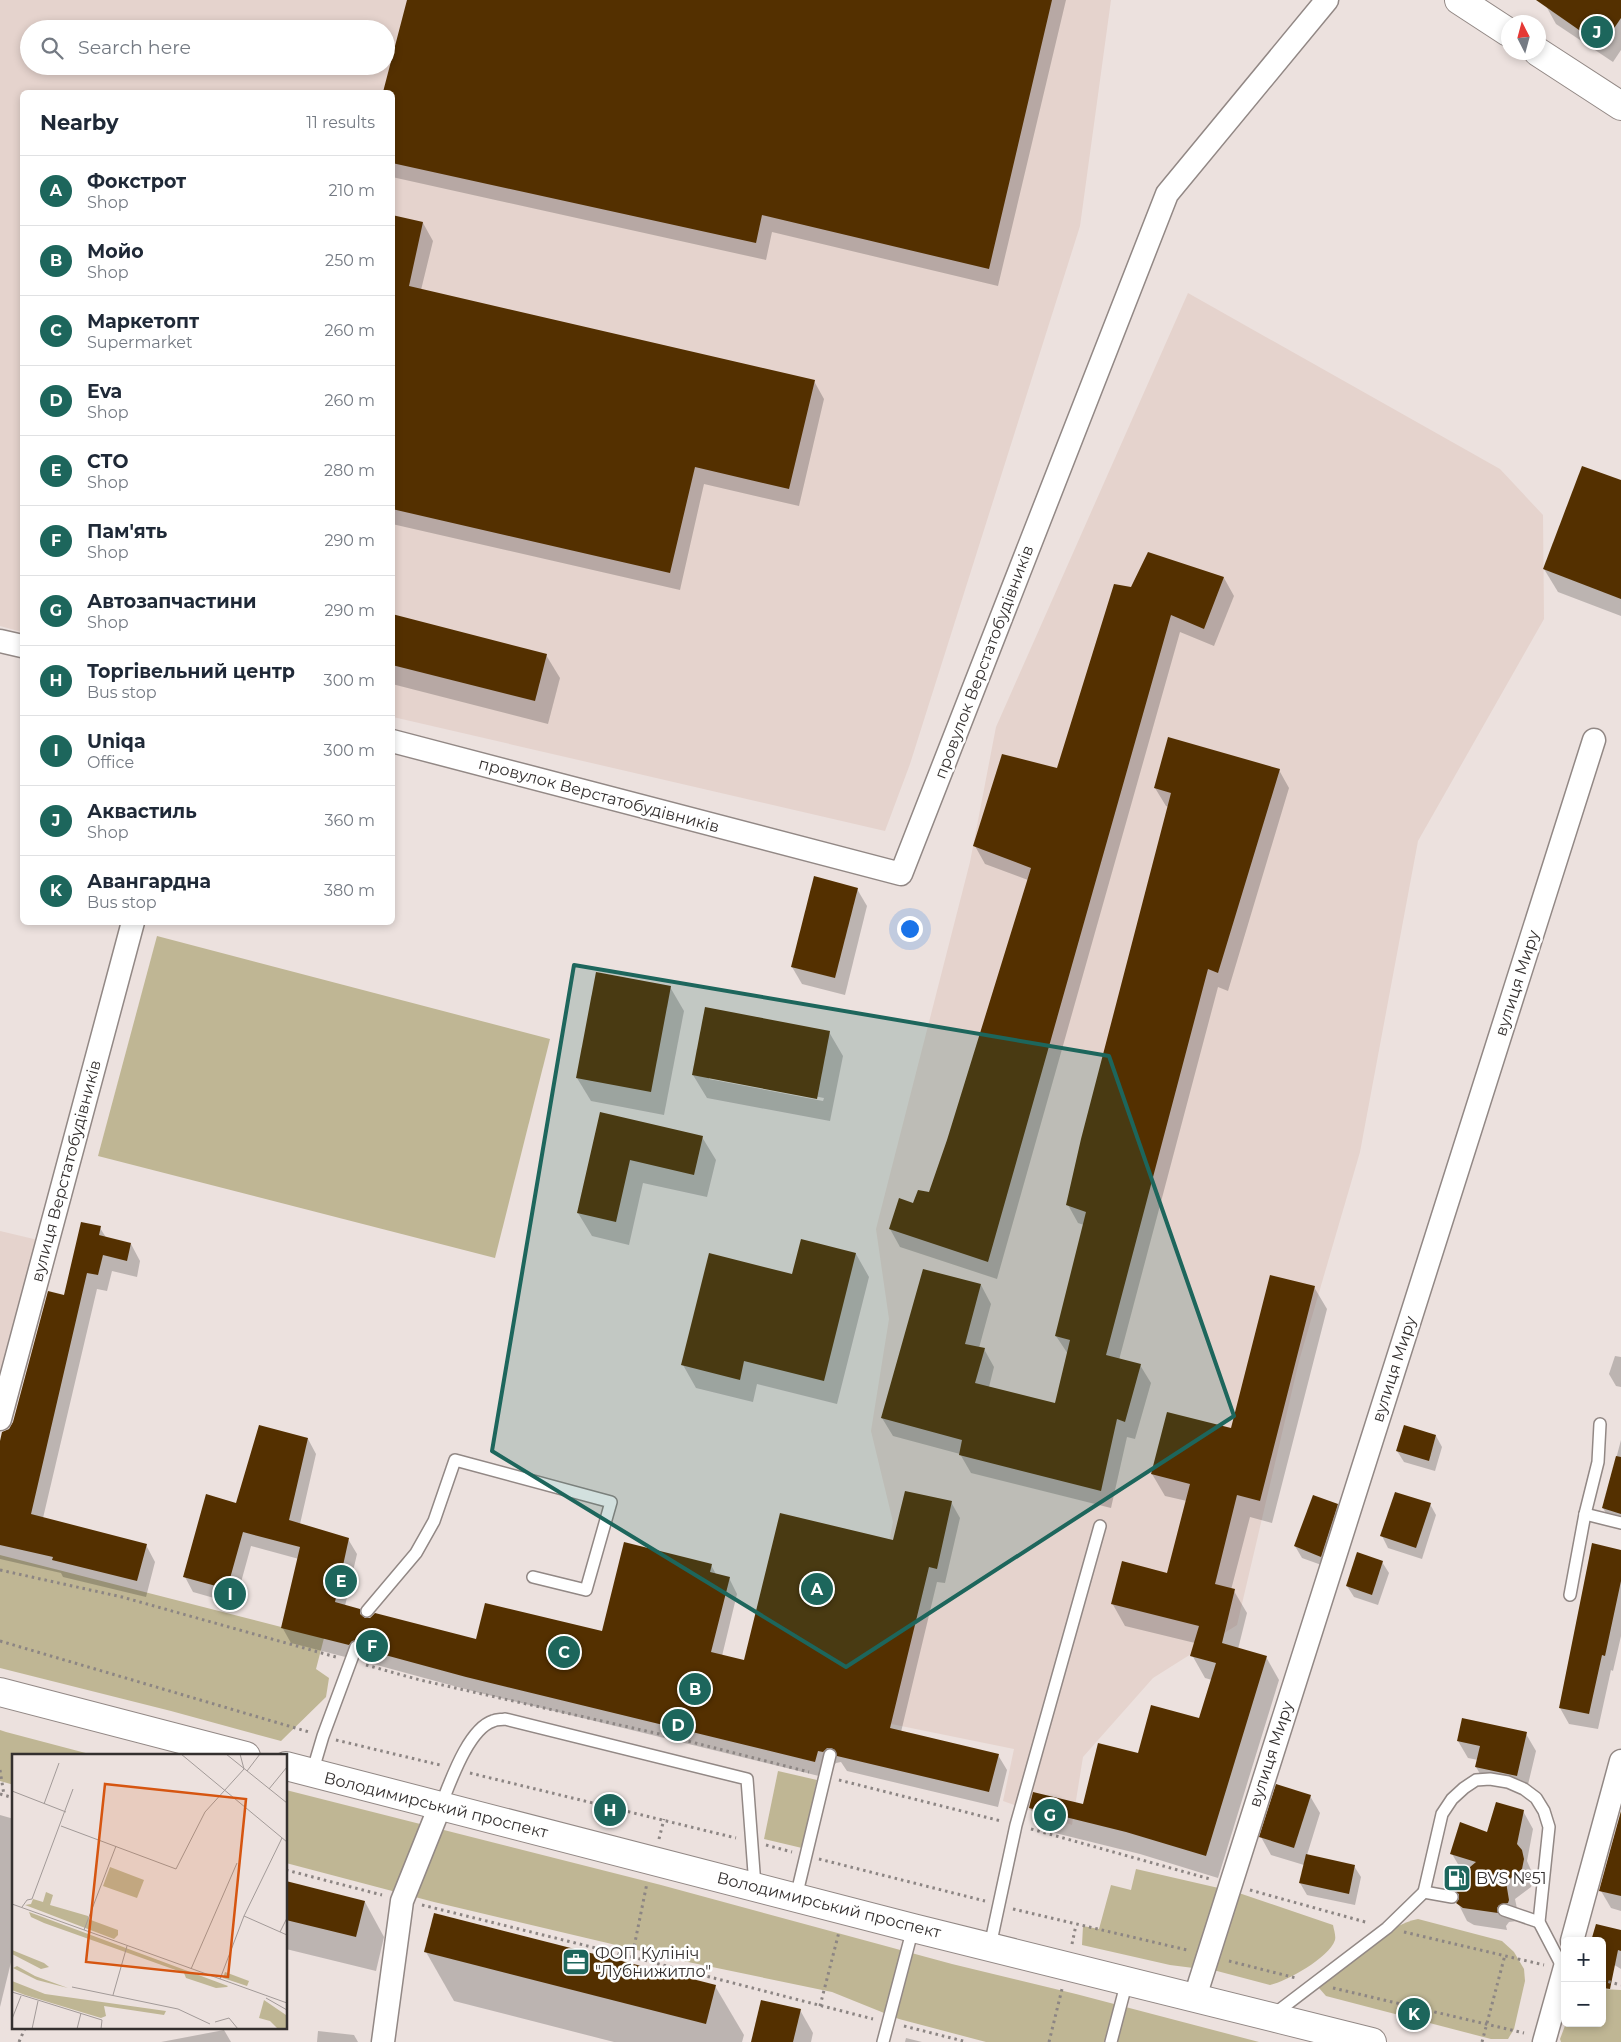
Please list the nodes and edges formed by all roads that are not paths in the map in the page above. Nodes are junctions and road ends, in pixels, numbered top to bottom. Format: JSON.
{"nodes":[{"id":1,"x":1327,"y":0,"type":"edge"},
{"id":2,"x":1459,"y":0,"type":"edge"},
{"id":3,"x":1501,"y":27,"type":"edge"},
{"id":4,"x":1546,"y":57,"type":"edge"},
{"id":5,"x":1621,"y":106,"type":"edge"},
{"id":6,"x":0,"y":641,"type":"edge"},
{"id":7,"x":20,"y":646,"type":"edge"},
{"id":8,"x":1594,"y":740,"type":"dead end"},
{"id":9,"x":395,"y":742,"type":"edge"},
{"id":10,"x":131,"y":925,"type":"edge"},
{"id":11,"x":0,"y":1419,"type":"edge"},
{"id":12,"x":1600,"y":1424,"type":"dead end"},
{"id":13,"x":1585,"y":1514,"type":"junction"},
{"id":14,"x":1621,"y":1523,"type":"edge"},
{"id":15,"x":1100,"y":1526,"type":"dead end"},
{"id":16,"x":534,"y":1577,"type":"dead end"},
{"id":17,"x":1570,"y":1595,"type":"dead end"},
{"id":18,"x":367,"y":1611,"type":"dead end"},
{"id":19,"x":356,"y":1647,"type":"dead end"},
{"id":20,"x":0,"y":1692,"type":"edge"},
{"id":21,"x":238,"y":1754,"type":"edge"},
{"id":22,"x":830,"y":1755,"type":"dead end"},
{"id":23,"x":1621,"y":1761,"type":"edge"},
{"id":24,"x":288,"y":1767,"type":"edge"},
{"id":25,"x":312,"y":1773,"type":"junction"},
{"id":26,"x":440,"y":1806,"type":"junction"},
{"id":27,"x":755,"y":1886,"type":"junction"},
{"id":28,"x":1424,"y":1892,"type":"junction"},
{"id":29,"x":796,"y":1897,"type":"junction"},
{"id":30,"x":1452,"y":1897,"type":"dead end"},
{"id":31,"x":1504,"y":1910,"type":"dead end"},
{"id":32,"x":1539,"y":1922,"type":"junction"},
{"id":33,"x":913,"y":1928,"type":"junction"},
{"id":34,"x":1573,"y":1937,"type":"edge"},
{"id":35,"x":990,"y":1946,"type":"junction"},
{"id":36,"x":1561,"y":1962,"type":"edge"},
{"id":37,"x":1561,"y":1979,"type":"edge"},
{"id":38,"x":1127,"y":1981,"type":"junction"},
{"id":39,"x":1195,"y":1997,"type":"junction"},
{"id":40,"x":1272,"y":2016,"type":"junction"},
{"id":41,"x":1356,"y":2040,"type":"edge"},
{"id":42,"x":1545,"y":2040,"type":"edge"},
{"id":43,"x":384,"y":2042,"type":"edge"},
{"id":44,"x":883,"y":2042,"type":"edge"},
{"id":45,"x":1111,"y":2042,"type":"edge"}],
"edges":[{"from":1,"to":9,"type":"street","name":"провулок Верстатобудівників"},
{"from":2,"to":3,"type":"main road"},
{"from":4,"to":5,"type":"main road"},
{"from":6,"to":7,"type":"street"},
{"from":8,"to":39,"type":"street","name":"вулиця Миру"},
{"from":10,"to":11,"type":"street","name":"вулиця Верстатобудівників"},
{"from":12,"to":13,"type":"lane"},
{"from":13,"to":14,"type":"lane"},
{"from":13,"to":17,"type":"lane"},
{"from":15,"to":35,"type":"lane"},
{"from":16,"to":18,"type":"lane"},
{"from":19,"to":25,"type":"lane"},
{"from":20,"to":21,"type":"main road"},
{"from":22,"to":29,"type":"lane"},
{"from":23,"to":34,"type":"street"},
{"from":24,"to":25,"type":"main road","name":"Володимирський проспект"},
{"from":25,"to":26,"type":"main road","name":"Володимирський проспект"},
{"from":26,"to":27,"type":"main road","name":"Володимирський проспект"},
{"from":26,"to":27,"type":"lane"},
{"from":26,"to":43,"type":"street"},
{"from":27,"to":29,"type":"main road","name":"Володимирський проспект"},
{"from":28,"to":30,"type":"lane"},
{"from":28,"to":32,"type":"lane"},
{"from":28,"to":40,"type":"lane"},
{"from":29,"to":33,"type":"main road","name":"Володимирський проспект"},
{"from":31,"to":32,"type":"lane"},
{"from":32,"to":36,"type":"lane"},
{"from":33,"to":35,"type":"main road","name":"Володимирський проспект"},
{"from":33,"to":44,"type":"lane"},
{"from":35,"to":38,"type":"main road","name":"Володимирський проспект"},
{"from":37,"to":42,"type":"street"},
{"from":38,"to":39,"type":"main road","name":"Володимирський проспект"},
{"from":38,"to":45,"type":"lane"},
{"from":39,"to":40,"type":"main road","name":"Володимирський проспект"},
{"from":40,"to":41,"type":"main road","name":"Володимирський проспект"}]}
